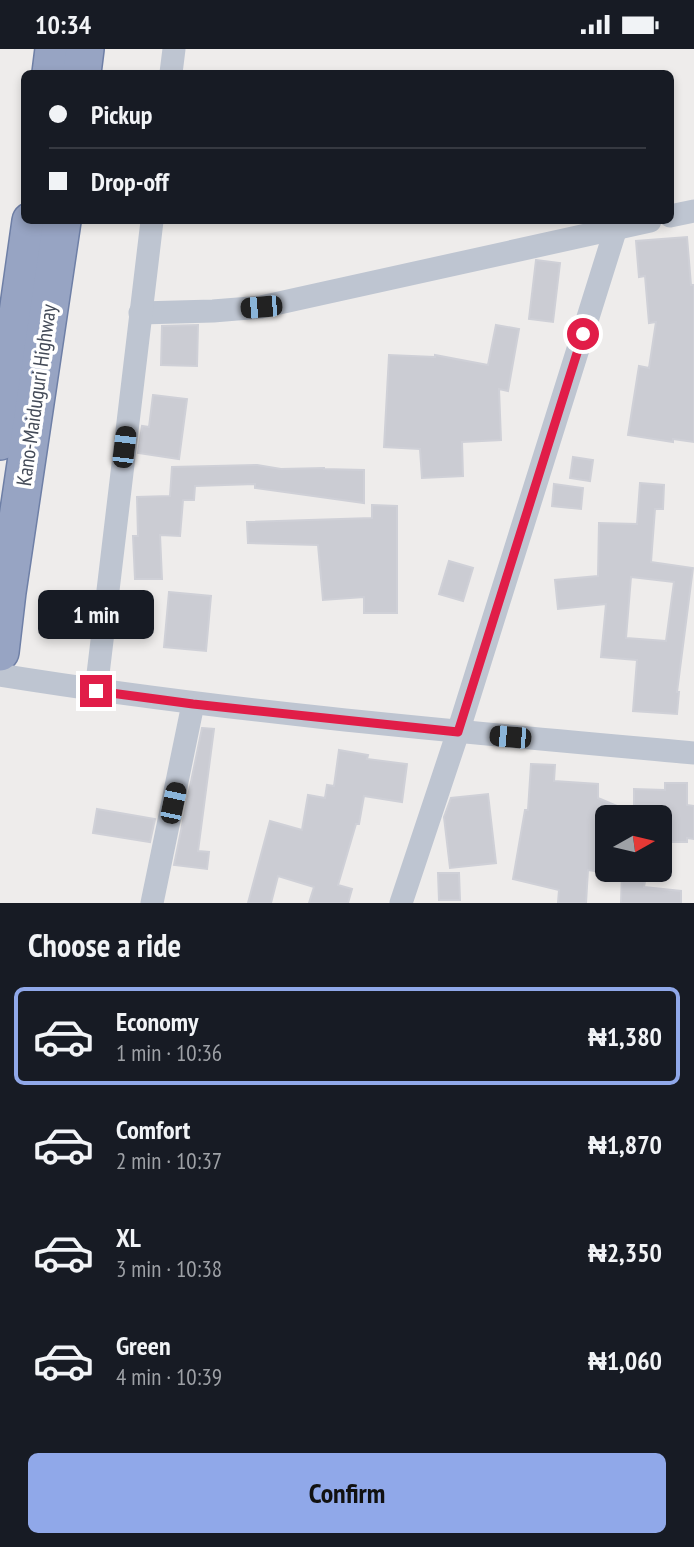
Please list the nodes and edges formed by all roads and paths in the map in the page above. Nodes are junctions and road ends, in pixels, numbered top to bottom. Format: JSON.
{"nodes":[{"id":1,"x":54,"y":49,"type":"edge"},
{"id":2,"x":85,"y":49,"type":"edge"},
{"id":3,"x":174,"y":49,"type":"edge"},
{"id":4,"x":51,"y":70,"type":"edge"},
{"id":5,"x":82,"y":70,"type":"edge"},
{"id":6,"x":171,"y":70,"type":"edge"},
{"id":7,"x":694,"y":211,"type":"edge"},
{"id":8,"x":674,"y":215,"type":"edge"},
{"id":9,"x":30,"y":224,"type":"edge"},
{"id":10,"x":62,"y":224,"type":"edge"},
{"id":11,"x":152,"y":224,"type":"edge"},
{"id":12,"x":633,"y":224,"type":"edge"},
{"id":13,"x":616,"y":227,"type":"junction"},
{"id":14,"x":11,"y":288,"type":"edge"},
{"id":15,"x":140,"y":313,"type":"junction"},
{"id":16,"x":0,"y":441,"type":"edge"},
{"id":17,"x":0,"y":652,"type":"edge"},
{"id":18,"x":0,"y":675,"type":"edge"},
{"id":19,"x":96,"y":691,"type":"junction"},
{"id":20,"x":193,"y":704,"type":"junction"},
{"id":21,"x":458,"y":732,"type":"junction"},
{"id":22,"x":694,"y":753,"type":"edge"},
{"id":23,"x":152,"y":903,"type":"edge"},
{"id":24,"x":401,"y":903,"type":"edge"}],
"edges":[{"from":1,"to":4,"type":"highway"},
{"from":2,"to":5,"type":"highway"},
{"from":3,"to":6,"type":"street"},
{"from":7,"to":8,"type":"street"},
{"from":9,"to":14,"type":"highway","name":"Kano-Maiduguri Highway"},
{"from":10,"to":17,"type":"highway","name":"Kano-Maiduguri Highway"},
{"from":11,"to":15,"type":"street"},
{"from":12,"to":13,"type":"street"},
{"from":13,"to":15,"type":"street"},
{"from":13,"to":21,"type":"street"},
{"from":14,"to":16,"type":"highway","name":"Kano-Maiduguri Highway"},
{"from":15,"to":19,"type":"street"},
{"from":18,"to":19,"type":"street"},
{"from":19,"to":20,"type":"street"},
{"from":20,"to":21,"type":"street"},
{"from":20,"to":23,"type":"street"},
{"from":21,"to":22,"type":"street"},
{"from":21,"to":24,"type":"street"}]}
